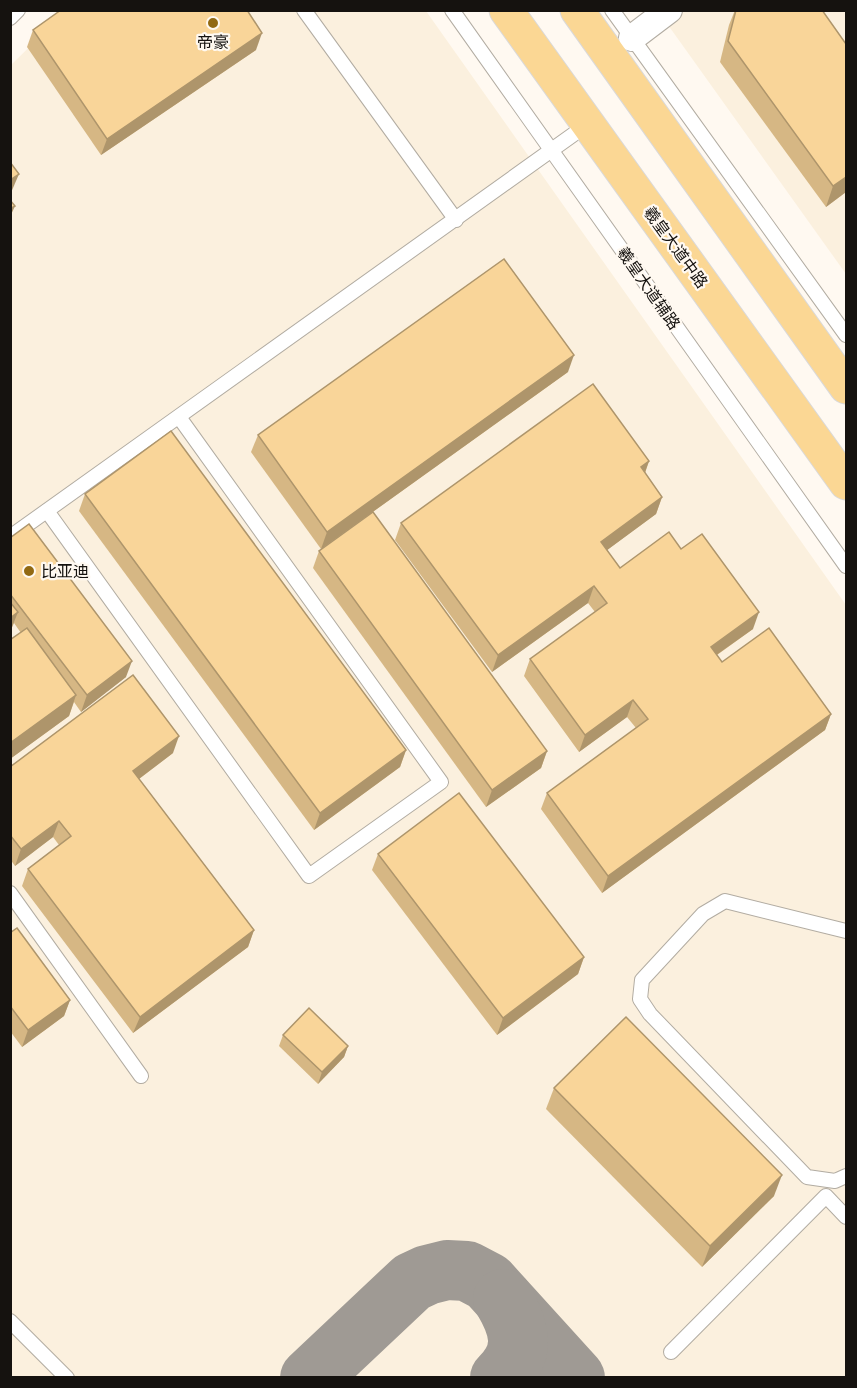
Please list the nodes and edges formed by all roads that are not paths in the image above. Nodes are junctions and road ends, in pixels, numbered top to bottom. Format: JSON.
{"nodes":[{"id":1,"x":18,"y":10,"type":"edge"},
{"id":2,"x":304,"y":10,"type":"edge"},
{"id":3,"x":452,"y":10,"type":"edge"},
{"id":4,"x":506,"y":10,"type":"edge"},
{"id":5,"x":577,"y":10,"type":"edge"},
{"id":6,"x":612,"y":10,"type":"edge"},
{"id":7,"x":669,"y":10,"type":"edge"},
{"id":8,"x":10,"y":18,"type":"edge"},
{"id":9,"x":632,"y":38,"type":"junction"},
{"id":10,"x":588,"y":124,"type":"junction"},
{"id":11,"x":552,"y":151,"type":"junction"},
{"id":12,"x":456,"y":220,"type":"junction"},
{"id":13,"x":846,"y":335,"type":"edge"},
{"id":14,"x":846,"y":387,"type":"edge"},
{"id":15,"x":179,"y":417,"type":"junction"},
{"id":16,"x":846,"y":483,"type":"edge"},
{"id":17,"x":47,"y":511,"type":"junction"},
{"id":18,"x":10,"y":537,"type":"edge"},
{"id":19,"x":846,"y":566,"type":"edge"},
{"id":20,"x":10,"y":893,"type":"edge"},
{"id":21,"x":846,"y":931,"type":"edge"},
{"id":22,"x":141,"y":1076,"type":"dead end"},
{"id":23,"x":846,"y":1176,"type":"edge"},
{"id":24,"x":807,"y":1177,"type":"junction"},
{"id":25,"x":826,"y":1196,"type":"junction"},
{"id":26,"x":846,"y":1217,"type":"edge"},
{"id":27,"x":10,"y":1321,"type":"edge"},
{"id":28,"x":671,"y":1352,"type":"dead end"},
{"id":29,"x":67,"y":1377,"type":"edge"}],
"edges":[{"from":1,"to":8,"type":"lane"},
{"from":2,"to":12,"type":"lane"},
{"from":3,"to":11,"type":"lane","name":"羲皇大道辅路"},
{"from":4,"to":10,"type":"main road","name":"羲皇大道中路"},
{"from":5,"to":14,"type":"main road"},
{"from":6,"to":9,"type":"lane"},
{"from":7,"to":9,"type":"street"},
{"from":9,"to":13,"type":"lane"},
{"from":10,"to":11,"type":"lane"},
{"from":10,"to":16,"type":"main road","name":"羲皇大道中路"},
{"from":11,"to":12,"type":"lane"},
{"from":11,"to":19,"type":"lane","name":"羲皇大道辅路"},
{"from":12,"to":15,"type":"lane"},
{"from":15,"to":17,"type":"lane"},
{"from":15,"to":17,"type":"lane"},
{"from":17,"to":18,"type":"lane"},
{"from":20,"to":22,"type":"lane"},
{"from":21,"to":24,"type":"lane"},
{"from":23,"to":24,"type":"lane"},
{"from":23,"to":25,"type":"lane"},
{"from":24,"to":25,"type":"lane"},
{"from":25,"to":26,"type":"lane"},
{"from":25,"to":28,"type":"lane"},
{"from":27,"to":29,"type":"lane"}]}
